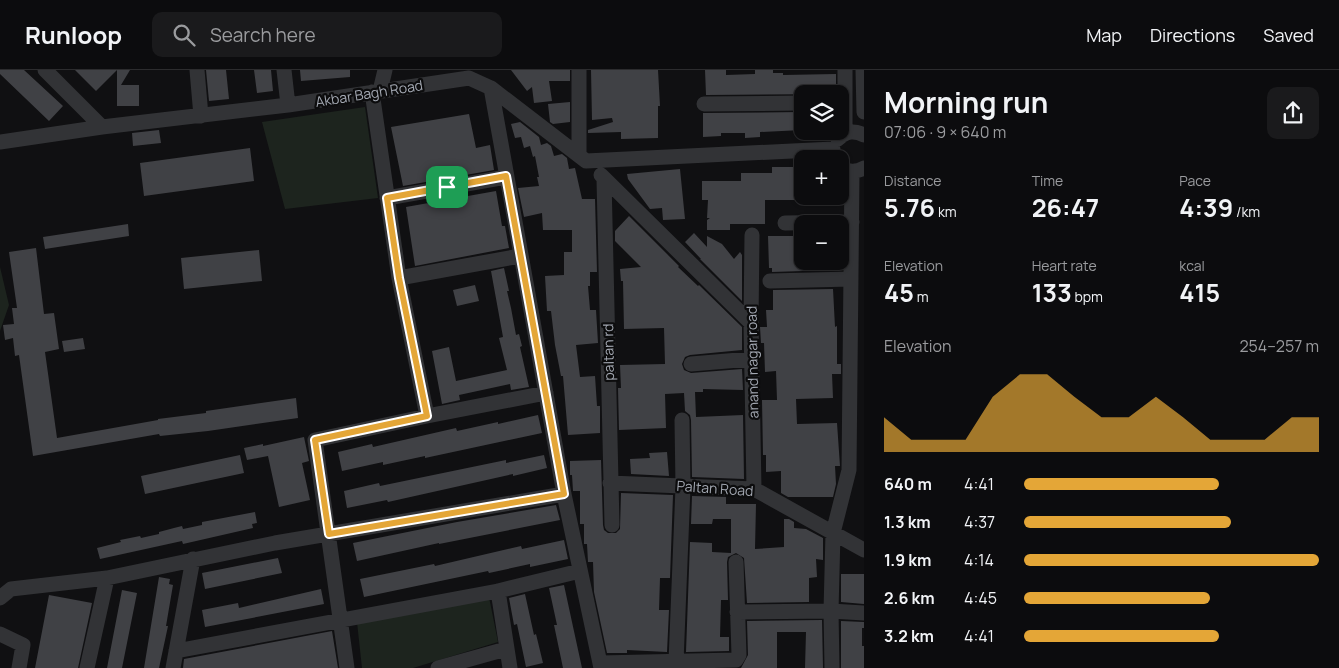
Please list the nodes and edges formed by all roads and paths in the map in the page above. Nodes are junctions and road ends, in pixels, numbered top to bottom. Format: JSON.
{"nodes":[{"id":1,"x":45,"y":70,"type":"edge"},
{"id":2,"x":197,"y":70,"type":"edge"},
{"id":3,"x":284,"y":70,"type":"edge"},
{"id":4,"x":385,"y":70,"type":"edge"},
{"id":5,"x":579,"y":70,"type":"edge"},
{"id":6,"x":845,"y":70,"type":"edge"},
{"id":7,"x":864,"y":70,"type":"edge"},
{"id":8,"x":844,"y":85,"type":"edge"},
{"id":9,"x":491,"y":88,"type":"junction"},
{"id":10,"x":376,"y":91,"type":"junction"},
{"id":11,"x":794,"y":103,"type":"edge"},
{"id":12,"x":704,"y":104,"type":"dead end"},
{"id":13,"x":288,"y":105,"type":"junction"},
{"id":14,"x":864,"y":112,"type":"edge"},
{"id":15,"x":201,"y":116,"type":"junction"},
{"id":16,"x":102,"y":127,"type":"junction"},
{"id":17,"x":849,"y":133,"type":"edge"},
{"id":18,"x":864,"y":135,"type":"edge"},
{"id":19,"x":0,"y":142,"type":"edge"},
{"id":20,"x":794,"y":155,"type":"edge"},
{"id":21,"x":582,"y":158,"type":"junction"},
{"id":22,"x":852,"y":169,"type":"edge"},
{"id":23,"x":506,"y":176,"type":"junction"},
{"id":24,"x":604,"y":179,"type":"junction"},
{"id":25,"x":387,"y":198,"type":"junction"},
{"id":26,"x":852,"y":222,"type":"junction"},
{"id":27,"x":785,"y":223,"type":"dead end"},
{"id":28,"x":752,"y":235,"type":"dead end"},
{"id":29,"x":520,"y":256,"type":"junction"},
{"id":30,"x":399,"y":278,"type":"junction"},
{"id":31,"x":851,"y":279,"type":"junction"},
{"id":32,"x":770,"y":281,"type":"dead end"},
{"id":33,"x":858,"y":295,"type":"edge"},
{"id":34,"x":751,"y":324,"type":"junction"},
{"id":35,"x":752,"y":359,"type":"junction"},
{"id":36,"x":691,"y":364,"type":"dead end"},
{"id":37,"x":546,"y":393,"type":"junction"},
{"id":38,"x":427,"y":416,"type":"junction"},
{"id":39,"x":682,"y":420,"type":"dead end"},
{"id":40,"x":857,"y":423,"type":"edge"},
{"id":41,"x":610,"y":483,"type":"junction"},
{"id":42,"x":683,"y":486,"type":"junction"},
{"id":43,"x":754,"y":489,"type":"junction"},
{"id":44,"x":564,"y":494,"type":"junction"},
{"id":45,"x":612,"y":525,"type":"dead end"},
{"id":46,"x":329,"y":534,"type":"junction"},
{"id":47,"x":839,"y":537,"type":"junction"},
{"id":48,"x":864,"y":540,"type":"edge"},
{"id":49,"x":864,"y":550,"type":"edge"},
{"id":50,"x":193,"y":559,"type":"junction"},
{"id":51,"x":736,"y":562,"type":"dead end"},
{"id":52,"x":580,"y":571,"type":"junction"},
{"id":53,"x":107,"y":578,"type":"junction"},
{"id":54,"x":498,"y":591,"type":"junction"},
{"id":55,"x":0,"y":598,"type":"edge"},
{"id":56,"x":738,"y":612,"type":"junction"},
{"id":57,"x":831,"y":612,"type":"junction"},
{"id":58,"x":864,"y":613,"type":"edge"},
{"id":59,"x":341,"y":620,"type":"junction"},
{"id":60,"x":0,"y":634,"type":"edge"},
{"id":61,"x":506,"y":649,"type":"junction"},
{"id":62,"x":176,"y":651,"type":"junction"},
{"id":63,"x":676,"y":662,"type":"junction"},
{"id":64,"x":600,"y":666,"type":"edge"},
{"id":65,"x":19,"y":668,"type":"edge"},
{"id":66,"x":87,"y":668,"type":"edge"},
{"id":67,"x":173,"y":668,"type":"edge"},
{"id":68,"x":346,"y":668,"type":"edge"},
{"id":69,"x":438,"y":668,"type":"edge"},
{"id":70,"x":510,"y":668,"type":"edge"},
{"id":71,"x":832,"y":668,"type":"edge"}],
"edges":[{"from":1,"to":16,"type":"street"},
{"from":2,"to":15,"type":"street"},
{"from":3,"to":13,"type":"street"},
{"from":4,"to":10,"type":"street"},
{"from":5,"to":21,"type":"street"},
{"from":6,"to":8,"type":"street"},
{"from":7,"to":14,"type":"street"},
{"from":9,"to":10,"type":"street","name":"Akbar Bagh Road"},
{"from":9,"to":21,"type":"street","name":"Akbar Bagh Road"},
{"from":9,"to":23,"type":"street"},
{"from":10,"to":13,"type":"street","name":"Akbar Bagh Road"},
{"from":10,"to":25,"type":"street"},
{"from":11,"to":12,"type":"street"},
{"from":13,"to":15,"type":"street","name":"Akbar Bagh Road"},
{"from":15,"to":16,"type":"street","name":"Akbar Bagh Road"},
{"from":16,"to":19,"type":"street","name":"Akbar Bagh Road"},
{"from":17,"to":18,"type":"street"},
{"from":20,"to":21,"type":"street"},
{"from":21,"to":24,"type":"street","name":"Akbar Bagh Road"},
{"from":22,"to":26,"type":"street"},
{"from":23,"to":25,"type":"street"},
{"from":23,"to":29,"type":"street"},
{"from":24,"to":34,"type":"street","name":"Akbar Bagh Road"},
{"from":24,"to":41,"type":"street","name":"paltan rd"},
{"from":25,"to":30,"type":"street"},
{"from":26,"to":27,"type":"street"},
{"from":26,"to":31,"type":"street"},
{"from":28,"to":34,"type":"street","name":"anand nagar road"},
{"from":29,"to":30,"type":"street"},
{"from":29,"to":37,"type":"street"},
{"from":30,"to":38,"type":"street"},
{"from":31,"to":32,"type":"street"},
{"from":31,"to":33,"type":"street"},
{"from":33,"to":40,"type":"street"},
{"from":34,"to":35,"type":"street","name":"anand nagar road"},
{"from":35,"to":36,"type":"street"},
{"from":35,"to":43,"type":"street","name":"anand nagar road"},
{"from":37,"to":38,"type":"street"},
{"from":37,"to":44,"type":"street"},
{"from":38,"to":46,"type":"street"},
{"from":39,"to":42,"type":"street"},
{"from":40,"to":47,"type":"street"},
{"from":41,"to":42,"type":"street","name":"Paltan Road"},
{"from":41,"to":45,"type":"street","name":"paltan rd"},
{"from":42,"to":43,"type":"street","name":"Paltan Road"},
{"from":42,"to":63,"type":"street"},
{"from":43,"to":47,"type":"street","name":"Paltan Road"},
{"from":44,"to":46,"type":"street"},
{"from":44,"to":52,"type":"street"},
{"from":46,"to":50,"type":"street"},
{"from":46,"to":59,"type":"street"},
{"from":47,"to":48,"type":"street"},
{"from":47,"to":49,"type":"street","name":"Paltan Road"},
{"from":47,"to":57,"type":"street"},
{"from":50,"to":53,"type":"street"},
{"from":50,"to":62,"type":"street"},
{"from":51,"to":56,"type":"street"},
{"from":52,"to":54,"type":"street"},
{"from":52,"to":64,"type":"street"},
{"from":53,"to":55,"type":"street"},
{"from":53,"to":66,"type":"street"},
{"from":54,"to":59,"type":"street"},
{"from":54,"to":61,"type":"street"},
{"from":56,"to":57,"type":"street"},
{"from":56,"to":63,"type":"street"},
{"from":57,"to":58,"type":"street"},
{"from":57,"to":71,"type":"street"},
{"from":59,"to":62,"type":"street"},
{"from":59,"to":68,"type":"street"},
{"from":60,"to":65,"type":"street"},
{"from":61,"to":69,"type":"street"},
{"from":61,"to":70,"type":"street"},
{"from":62,"to":67,"type":"street"},
{"from":63,"to":64,"type":"street"}]}
